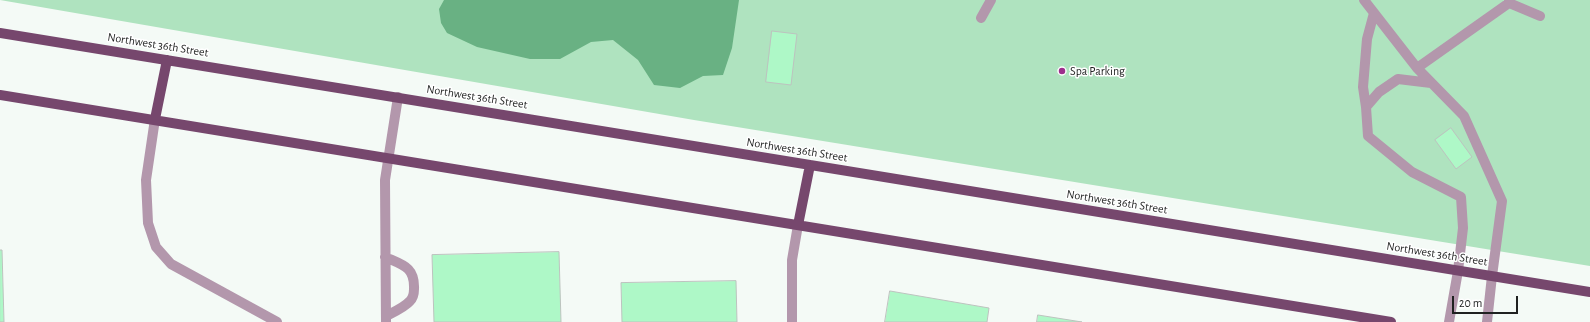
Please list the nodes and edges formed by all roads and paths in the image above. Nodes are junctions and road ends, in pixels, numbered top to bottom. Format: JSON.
{"nodes":[{"id":1,"x":985,"y":0,"type":"edge"},
{"id":2,"x":991,"y":0,"type":"edge"},
{"id":3,"x":1364,"y":0,"type":"edge"},
{"id":4,"x":1509,"y":1,"type":"edge"},
{"id":5,"x":1374,"y":13,"type":"junction"},
{"id":6,"x":1540,"y":16,"type":"dead end"},
{"id":7,"x":0,"y":32,"type":"edge"},
{"id":8,"x":167,"y":60,"type":"junction"},
{"id":9,"x":1417,"y":68,"type":"junction"},
{"id":10,"x":1431,"y":83,"type":"junction"},
{"id":11,"x":0,"y":95,"type":"edge"},
{"id":12,"x":398,"y":97,"type":"junction"},
{"id":13,"x":1366,"y":107,"type":"junction"},
{"id":14,"x":155,"y":120,"type":"junction"},
{"id":15,"x":388,"y":158,"type":"junction"},
{"id":16,"x":810,"y":165,"type":"junction"},
{"id":17,"x":798,"y":225,"type":"junction"},
{"id":18,"x":385,"y":257,"type":"junction"},
{"id":19,"x":1458,"y":271,"type":"junction"},
{"id":20,"x":1492,"y":276,"type":"junction"},
{"id":21,"x":1590,"y":292,"type":"edge"},
{"id":22,"x":386,"y":319,"type":"edge"},
{"id":23,"x":277,"y":322,"type":"edge"},
{"id":24,"x":792,"y":322,"type":"edge"},
{"id":25,"x":1391,"y":322,"type":"edge"},
{"id":26,"x":1449,"y":322,"type":"edge"},
{"id":27,"x":1487,"y":322,"type":"edge"}],
"edges":[{"from":1,"to":2,"type":"street"},
{"from":3,"to":5,"type":"street"},
{"from":4,"to":6,"type":"street"},
{"from":4,"to":9,"type":"street"},
{"from":5,"to":9,"type":"street"},
{"from":5,"to":13,"type":"street"},
{"from":7,"to":8,"type":"main road","name":"Northwest 36th Street"},
{"from":8,"to":12,"type":"main road","name":"Northwest 36th Street"},
{"from":8,"to":14,"type":"main road"},
{"from":9,"to":10,"type":"street"},
{"from":10,"to":13,"type":"street"},
{"from":10,"to":20,"type":"street"},
{"from":11,"to":14,"type":"main road"},
{"from":12,"to":15,"type":"street"},
{"from":12,"to":16,"type":"main road","name":"Northwest 36th Street"},
{"from":13,"to":19,"type":"street"},
{"from":14,"to":15,"type":"main road"},
{"from":14,"to":23,"type":"street"},
{"from":15,"to":17,"type":"main road"},
{"from":15,"to":18,"type":"street"},
{"from":16,"to":17,"type":"main road"},
{"from":16,"to":19,"type":"main road","name":"Northwest 36th Street"},
{"from":17,"to":24,"type":"street"},
{"from":17,"to":25,"type":"main road"},
{"from":18,"to":22,"type":"street"},
{"from":18,"to":22,"type":"street"},
{"from":19,"to":20,"type":"main road","name":"Northwest 36th Street"},
{"from":19,"to":26,"type":"street"},
{"from":20,"to":21,"type":"main road","name":"Northwest 36th Street"},
{"from":20,"to":27,"type":"street"}]}
